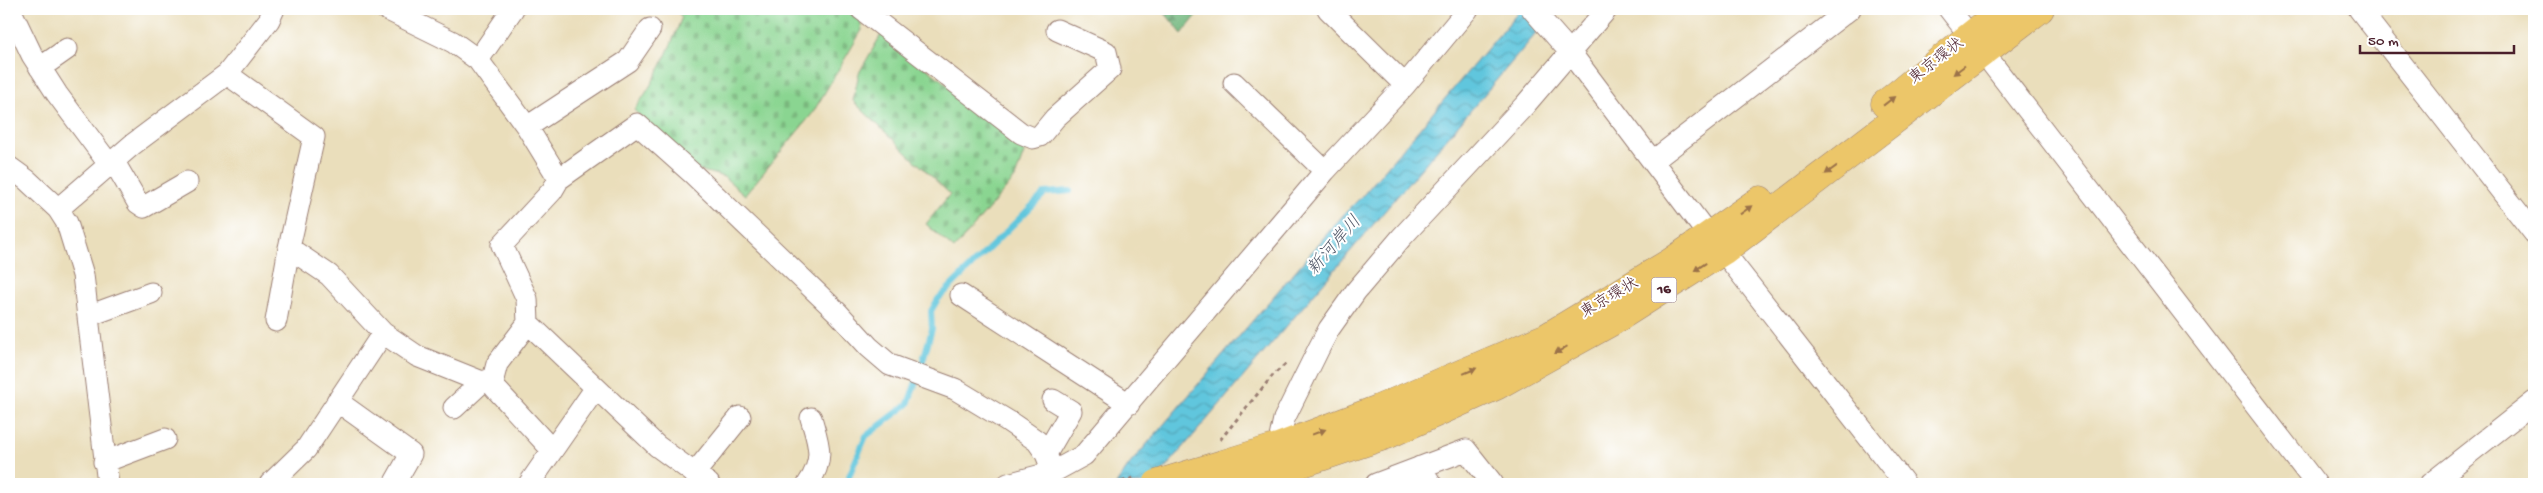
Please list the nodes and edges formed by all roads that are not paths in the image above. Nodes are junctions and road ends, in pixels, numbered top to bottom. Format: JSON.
{"nodes":[{"id":1,"x":10,"y":9,"type":"edge"},
{"id":2,"x":274,"y":9,"type":"edge"},
{"id":3,"x":386,"y":9,"type":"edge"},
{"id":4,"x":514,"y":9,"type":"edge"},
{"id":5,"x":861,"y":9,"type":"edge"},
{"id":6,"x":1328,"y":9,"type":"edge"},
{"id":7,"x":1468,"y":9,"type":"edge"},
{"id":8,"x":1532,"y":9,"type":"edge"},
{"id":9,"x":1607,"y":9,"type":"edge"},
{"id":10,"x":1850,"y":9,"type":"edge"},
{"id":11,"x":1949,"y":9,"type":"edge"},
{"id":12,"x":2004,"y":9,"type":"edge"},
{"id":13,"x":2040,"y":9,"type":"edge"},
{"id":14,"x":2359,"y":9,"type":"edge"},
{"id":15,"x":650,"y":29,"type":"dead end"},
{"id":16,"x":1057,"y":30,"type":"dead end"},
{"id":17,"x":1976,"y":44,"type":"junction"},
{"id":18,"x":1567,"y":47,"type":"junction"},
{"id":19,"x":67,"y":49,"type":"dead end"},
{"id":20,"x":478,"y":60,"type":"junction"},
{"id":21,"x":40,"y":68,"type":"junction"},
{"id":22,"x":227,"y":74,"type":"junction"},
{"id":23,"x":1234,"y":83,"type":"dead end"},
{"id":24,"x":1405,"y":85,"type":"junction"},
{"id":25,"x":527,"y":127,"type":"junction"},
{"id":26,"x":1652,"y":161,"type":"junction"},
{"id":27,"x":111,"y":162,"type":"junction"},
{"id":28,"x":9,"y":168,"type":"edge"},
{"id":29,"x":1325,"y":171,"type":"junction"},
{"id":30,"x":559,"y":178,"type":"junction"},
{"id":31,"x":187,"y":182,"type":"dead end"},
{"id":32,"x":58,"y":209,"type":"junction"},
{"id":33,"x":2534,"y":234,"type":"edge"},
{"id":34,"x":1716,"y":244,"type":"junction"},
{"id":35,"x":289,"y":248,"type":"junction"},
{"id":36,"x":151,"y":293,"type":"dead end"},
{"id":37,"x":961,"y":295,"type":"dead end"},
{"id":38,"x":88,"y":316,"type":"junction"},
{"id":39,"x":276,"y":321,"type":"dead end"},
{"id":40,"x":528,"y":323,"type":"junction"},
{"id":41,"x":383,"y":333,"type":"junction"},
{"id":42,"x":487,"y":380,"type":"junction"},
{"id":43,"x":595,"y":389,"type":"junction"},
{"id":44,"x":1053,"y":400,"type":"dead end"},
{"id":45,"x":338,"y":402,"type":"junction"},
{"id":46,"x":2534,"y":402,"type":"edge"},
{"id":47,"x":1129,"y":404,"type":"junction"},
{"id":48,"x":454,"y":408,"type":"dead end"},
{"id":49,"x":740,"y":417,"type":"dead end"},
{"id":50,"x":811,"y":418,"type":"dead end"},
{"id":51,"x":165,"y":440,"type":"dead end"},
{"id":52,"x":1278,"y":447,"type":"junction"},
{"id":53,"x":552,"y":450,"type":"junction"},
{"id":54,"x":104,"y":462,"type":"junction"},
{"id":55,"x":1050,"y":463,"type":"junction"},
{"id":56,"x":1227,"y":463,"type":"edge"},
{"id":57,"x":1425,"y":476,"type":"edge"},
{"id":58,"x":701,"y":479,"type":"edge"},
{"id":59,"x":108,"y":484,"type":"edge"},
{"id":60,"x":270,"y":484,"type":"edge"},
{"id":61,"x":394,"y":484,"type":"edge"},
{"id":62,"x":529,"y":484,"type":"edge"},
{"id":63,"x":808,"y":484,"type":"edge"},
{"id":64,"x":1008,"y":484,"type":"edge"},
{"id":65,"x":1157,"y":484,"type":"edge"},
{"id":66,"x":1376,"y":484,"type":"edge"},
{"id":67,"x":1493,"y":484,"type":"edge"},
{"id":68,"x":1905,"y":484,"type":"edge"},
{"id":69,"x":2316,"y":484,"type":"edge"},
{"id":70,"x":2430,"y":484,"type":"edge"}],
"edges":[{"from":1,"to":21,"type":"street"},
{"from":2,"to":22,"type":"street"},
{"from":3,"to":20,"type":"street"},
{"from":4,"to":20,"type":"street"},
{"from":5,"to":16,"type":"street"},
{"from":6,"to":24,"type":"street"},
{"from":7,"to":24,"type":"street"},
{"from":8,"to":18,"type":"street"},
{"from":9,"to":18,"type":"street"},
{"from":10,"to":26,"type":"street"},
{"from":11,"to":17,"type":"street"},
{"from":12,"to":17,"type":"highway","name":"東京環状","number":"16"},
{"from":13,"to":17,"type":"highway","name":"東京環状","number":"16"},
{"from":14,"to":33,"type":"street"},
{"from":15,"to":25,"type":"street"},
{"from":17,"to":34,"type":"highway","name":"東京環状","number":"16"},
{"from":17,"to":69,"type":"street"},
{"from":18,"to":26,"type":"street"},
{"from":18,"to":52,"type":"street"},
{"from":19,"to":21,"type":"street"},
{"from":20,"to":25,"type":"street"},
{"from":21,"to":27,"type":"street"},
{"from":22,"to":27,"type":"street"},
{"from":22,"to":35,"type":"street"},
{"from":23,"to":29,"type":"street"},
{"from":24,"to":29,"type":"street"},
{"from":25,"to":30,"type":"street"},
{"from":26,"to":34,"type":"street"},
{"from":27,"to":31,"type":"street"},
{"from":27,"to":32,"type":"street"},
{"from":28,"to":32,"type":"street"},
{"from":29,"to":47,"type":"street"},
{"from":30,"to":40,"type":"street"},
{"from":30,"to":55,"type":"street"},
{"from":32,"to":38,"type":"street"},
{"from":52,"to":34,"type":"highway","name":"東京環状","number":"16","one_way":true},
{"from":34,"to":56,"type":"highway","name":"東京環状","number":"16","one_way":true},
{"from":34,"to":68,"type":"street"},
{"from":35,"to":39,"type":"street"},
{"from":35,"to":41,"type":"street"},
{"from":36,"to":38,"type":"street"},
{"from":37,"to":47,"type":"street"},
{"from":38,"to":54,"type":"street"},
{"from":40,"to":42,"type":"street"},
{"from":40,"to":43,"type":"street"},
{"from":41,"to":42,"type":"street"},
{"from":41,"to":45,"type":"street"},
{"from":42,"to":48,"type":"street"},
{"from":42,"to":53,"type":"street"},
{"from":43,"to":53,"type":"street"},
{"from":43,"to":58,"type":"street"},
{"from":44,"to":55,"type":"street"},
{"from":45,"to":60,"type":"street"},
{"from":45,"to":61,"type":"street"},
{"from":46,"to":70,"type":"street"},
{"from":47,"to":55,"type":"street"},
{"from":49,"to":58,"type":"street"},
{"from":50,"to":63,"type":"street"},
{"from":51,"to":54,"type":"street"},
{"from":52,"to":56,"type":"highway","name":"東京環状","number":"16"},
{"from":53,"to":62,"type":"street"},
{"from":54,"to":59,"type":"street"},
{"from":55,"to":64,"type":"street"},
{"from":56,"to":65,"type":"highway","name":"東京環状","number":"16","bridge":true},
{"from":57,"to":66,"type":"street"},
{"from":57,"to":67,"type":"street"}]}
